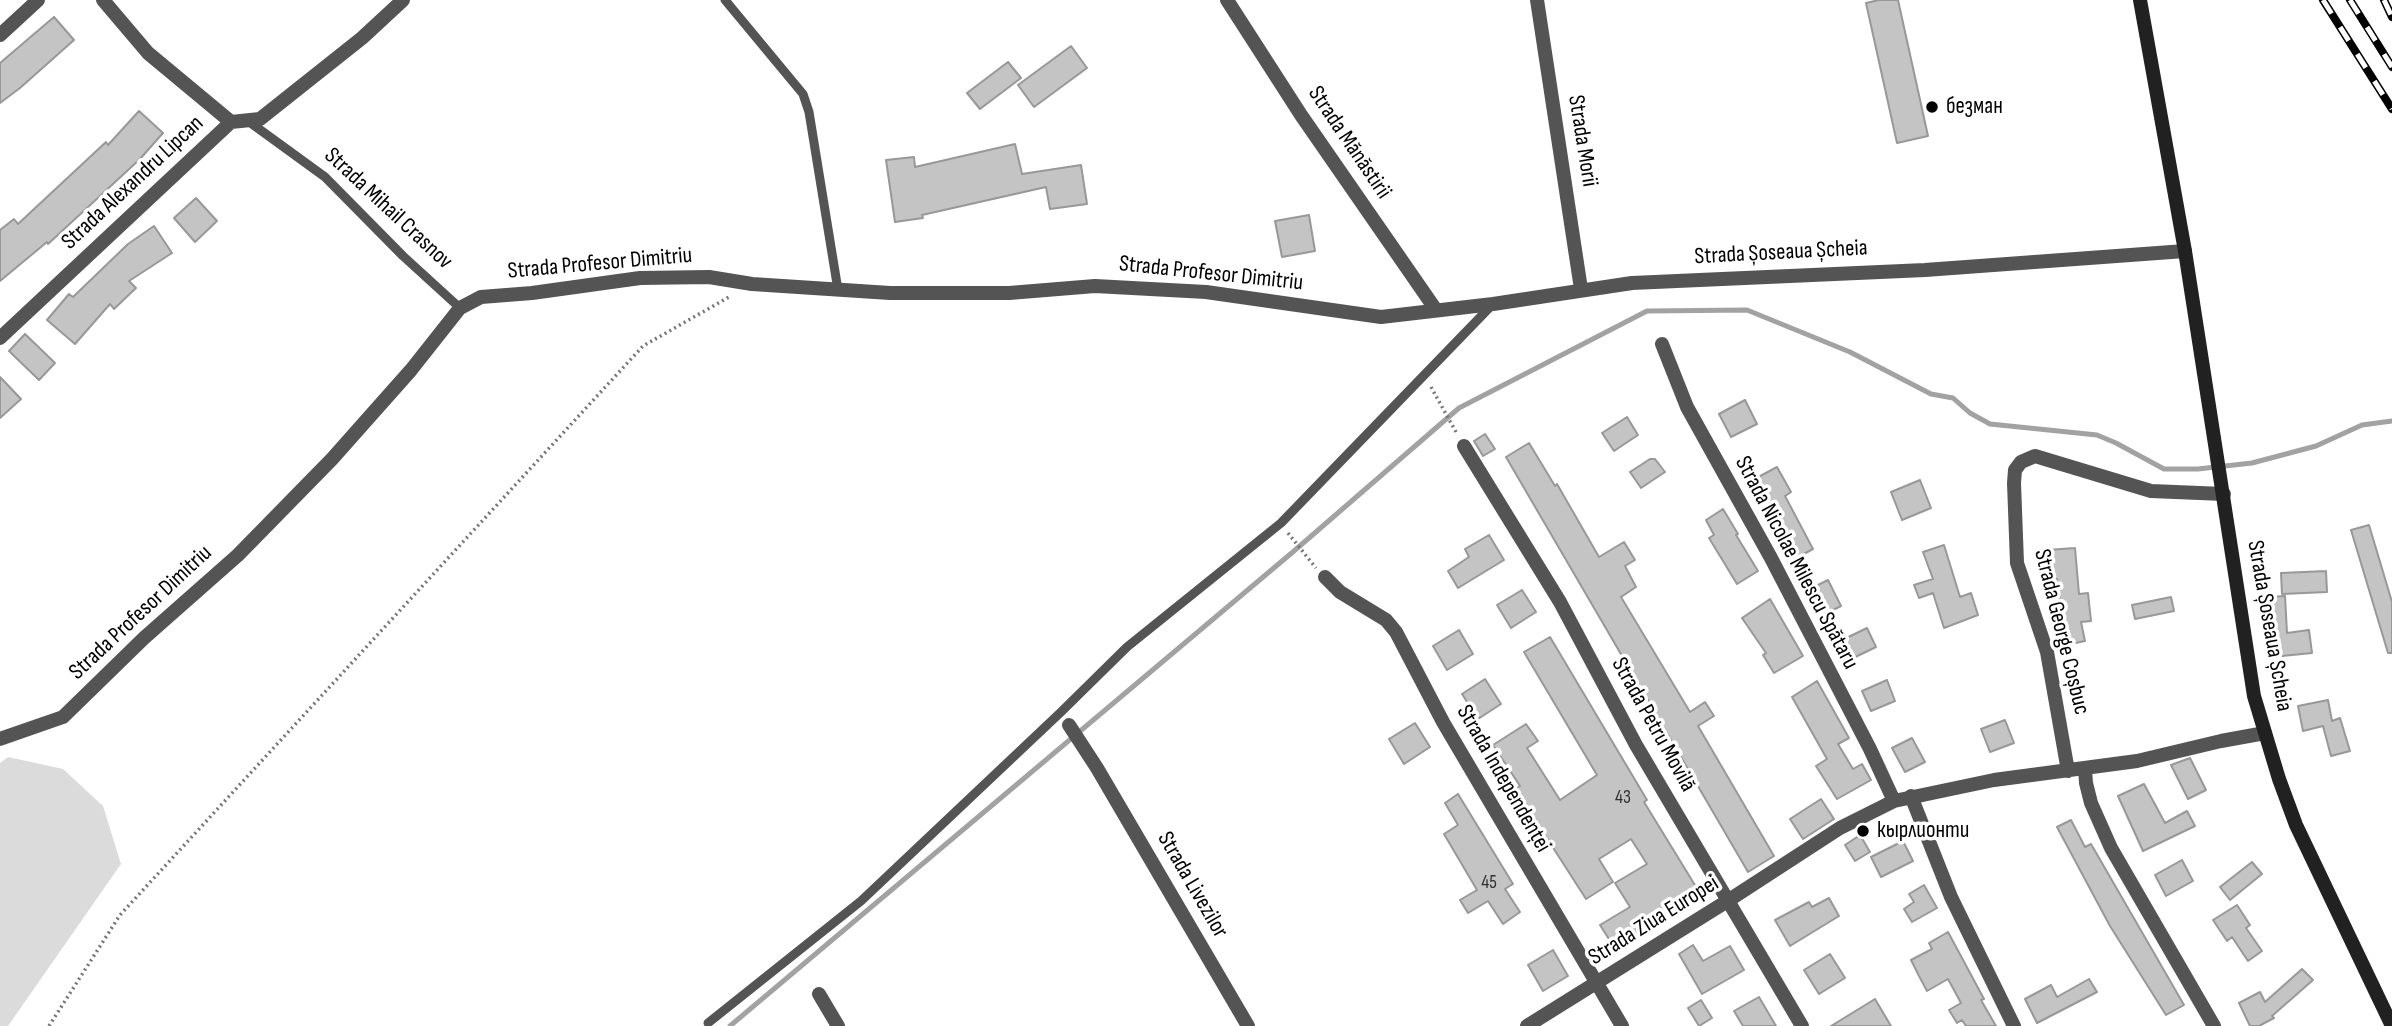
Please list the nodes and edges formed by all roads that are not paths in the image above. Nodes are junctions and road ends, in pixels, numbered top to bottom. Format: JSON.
{"nodes":[{"id":1,"x":38,"y":0,"type":"edge"},
{"id":2,"x":103,"y":0,"type":"edge"},
{"id":3,"x":403,"y":0,"type":"edge"},
{"id":4,"x":725,"y":0,"type":"edge"},
{"id":5,"x":1227,"y":0,"type":"edge"},
{"id":6,"x":1537,"y":0,"type":"edge"},
{"id":7,"x":2140,"y":0,"type":"edge"},
{"id":8,"x":0,"y":35,"type":"edge"},
{"id":9,"x":248,"y":121,"type":"junction"},
{"id":10,"x":231,"y":122,"type":"junction"},
{"id":11,"x":2185,"y":251,"type":"junction"},
{"id":12,"x":1581,"y":289,"type":"junction"},
{"id":13,"x":838,"y":290,"type":"junction"},
{"id":14,"x":1493,"y":304,"type":"junction"},
{"id":15,"x":460,"y":308,"type":"junction"},
{"id":16,"x":1436,"y":310,"type":"junction"},
{"id":17,"x":1381,"y":317,"type":"joint"},
{"id":18,"x":0,"y":338,"type":"edge"},
{"id":19,"x":1662,"y":344,"type":"dead end"},
{"id":20,"x":1464,"y":446,"type":"dead end"},
{"id":21,"x":2223,"y":487,"type":"junction"},
{"id":22,"x":1325,"y":577,"type":"dead end"},
{"id":23,"x":1061,"y":712,"type":"junction"},
{"id":24,"x":1069,"y":725,"type":"joint"},
{"id":25,"x":2265,"y":733,"type":"junction"},
{"id":26,"x":0,"y":738,"type":"edge"},
{"id":27,"x":2085,"y":769,"type":"junction"},
{"id":28,"x":2068,"y":771,"type":"junction"},
{"id":29,"x":1912,"y":796,"type":"junction"},
{"id":30,"x":1894,"y":801,"type":"junction"},
{"id":31,"x":1729,"y":900,"type":"junction"},
{"id":32,"x":1597,"y":983,"type":"junction"},
{"id":33,"x":819,"y":994,"type":"dead end"},
{"id":34,"x":708,"y":1023,"type":"dead end"},
{"id":35,"x":838,"y":1026,"type":"edge"},
{"id":36,"x":1248,"y":1026,"type":"edge"},
{"id":37,"x":1527,"y":1026,"type":"edge"},
{"id":38,"x":1622,"y":1026,"type":"edge"},
{"id":39,"x":1802,"y":1026,"type":"edge"},
{"id":40,"x":2014,"y":1026,"type":"edge"},
{"id":41,"x":2214,"y":1026,"type":"edge"},
{"id":42,"x":2392,"y":1026,"type":"edge"}],
"edges":[{"from":1,"to":8,"type":"street"},
{"from":2,"to":10,"type":"street"},
{"from":3,"to":9,"type":"street","name":"Strada Alexandru Lipcan"},
{"from":4,"to":13,"type":"lane"},
{"from":5,"to":16,"type":"street","name":"Strada Mănăstirii"},
{"from":6,"to":12,"type":"street","name":"Strada Morii"},
{"from":7,"to":11,"type":"main road","name":"Strada Șoseaua Șcheia"},
{"from":9,"to":10,"type":"street","name":"Strada Alexandru Lipcan"},
{"from":9,"to":15,"type":"lane","name":"Strada Mihail Crasnov"},
{"from":10,"to":18,"type":"street","name":"Strada Alexandru Lipcan"},
{"from":11,"to":12,"type":"street","name":"Strada Șoseaua Șcheia"},
{"from":11,"to":21,"type":"main road","name":"Strada Șoseaua Șcheia"},
{"from":12,"to":14,"type":"street","name":"Strada Șoseaua Șcheia"},
{"from":13,"to":15,"type":"street","name":"Strada Profesor Dimitriu"},
{"from":13,"to":17,"type":"street","name":"Strada Profesor Dimitriu"},
{"from":14,"to":16,"type":"street","name":"Strada Șoseaua Șcheia"},
{"from":14,"to":23,"type":"lane"},
{"from":15,"to":26,"type":"street","name":"Strada Profesor Dimitriu"},
{"from":16,"to":17,"type":"street","name":"Strada Șoseaua Șcheia"},
{"from":19,"to":30,"type":"street","name":"Strada Nicolae Milescu Spătaru"},
{"from":20,"to":31,"type":"street","name":"Strada Petru Movilă"},
{"from":21,"to":25,"type":"main road","name":"Strada Șoseaua Șcheia"},
{"from":21,"to":28,"type":"street","name":"Strada George Coșbuc"},
{"from":22,"to":32,"type":"street","name":"Strada Independenței"},
{"from":23,"to":24,"type":"lane"},
{"from":23,"to":34,"type":"lane"},
{"from":24,"to":36,"type":"street","name":"Strada Livezilor"},
{"from":25,"to":27,"type":"street","name":"Strada Ziua Europei"},
{"from":25,"to":42,"type":"main road","name":"Strada Șoseaua Șcheia"},
{"from":27,"to":28,"type":"street","name":"Strada Ziua Europei"},
{"from":27,"to":41,"type":"street"},
{"from":28,"to":29,"type":"street","name":"Strada Ziua Europei"},
{"from":29,"to":30,"type":"street","name":"Strada Ziua Europei"},
{"from":29,"to":40,"type":"street"},
{"from":30,"to":31,"type":"street","name":"Strada Ziua Europei"},
{"from":31,"to":32,"type":"street","name":"Strada Ziua Europei"},
{"from":31,"to":39,"type":"street","name":"Strada Petru Movilă"},
{"from":32,"to":37,"type":"street","name":"Strada Ziua Europei"},
{"from":32,"to":38,"type":"street","name":"Strada Independenței"},
{"from":33,"to":35,"type":"street"}]}
